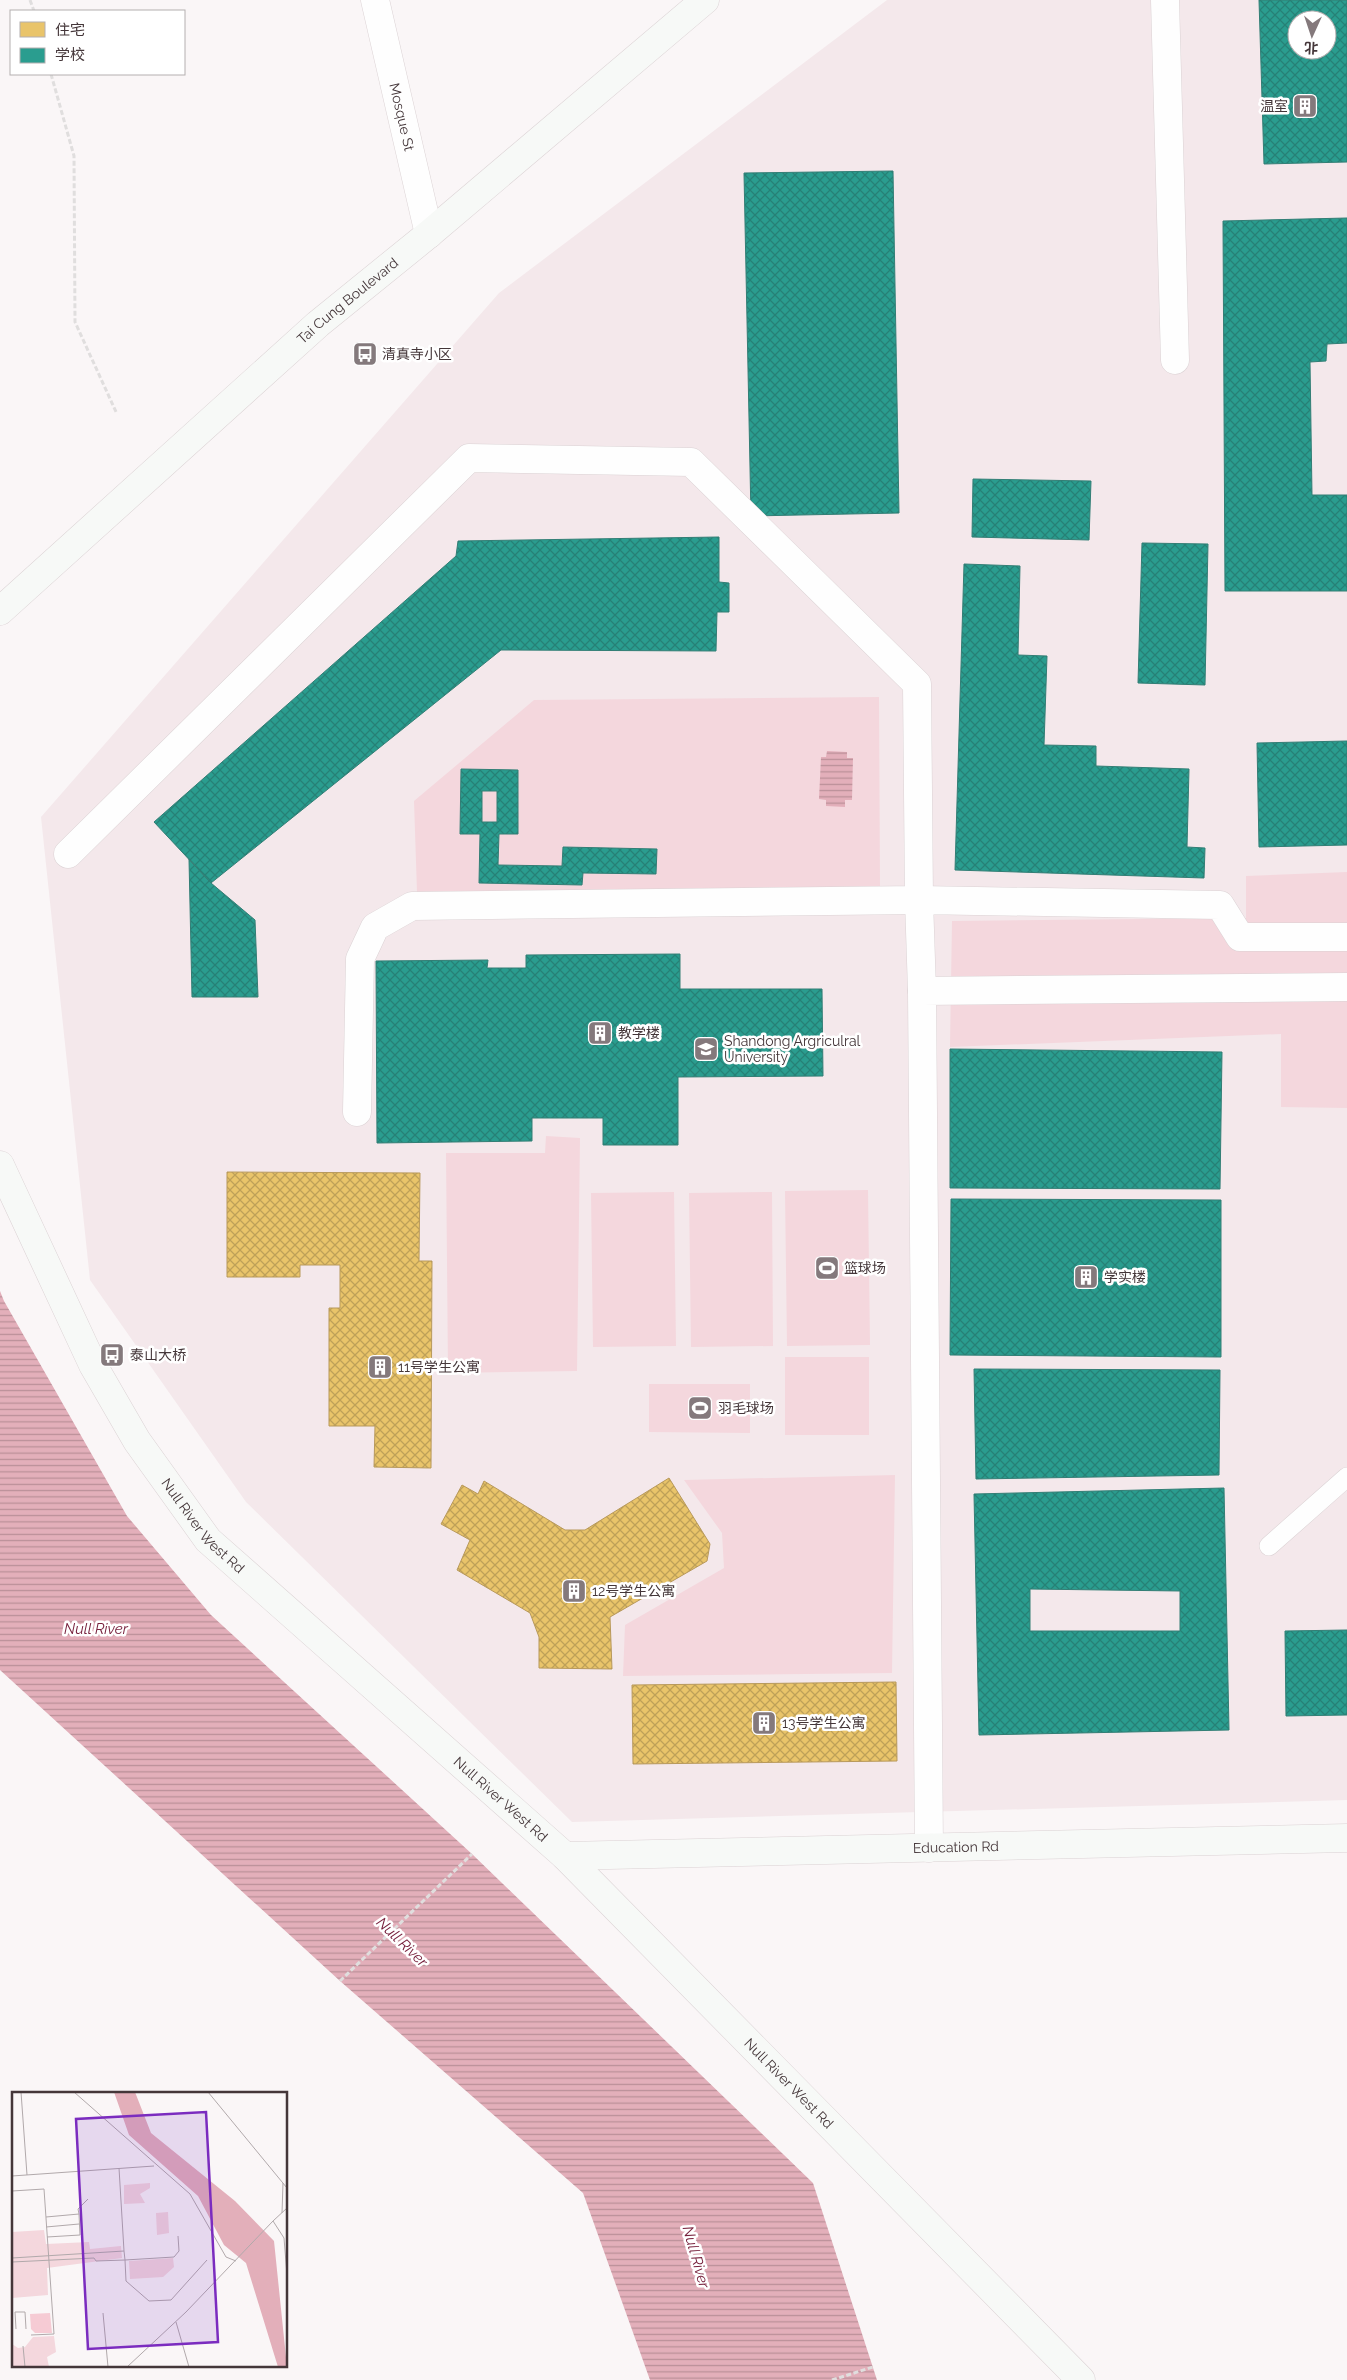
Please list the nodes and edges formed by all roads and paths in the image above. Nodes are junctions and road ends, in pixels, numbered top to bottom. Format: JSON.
{"nodes":[{"id":1,"x":375,"y":0,"type":"edge"},
{"id":2,"x":705,"y":0,"type":"edge"},
{"id":3,"x":1165,"y":0,"type":"edge"},
{"id":4,"x":51,"y":75,"type":"edge"},
{"id":5,"x":429,"y":234,"type":"junction"},
{"id":6,"x":1175,"y":360,"type":"dead end"},
{"id":7,"x":117,"y":414,"type":"dead end"},
{"id":8,"x":0,"y":611,"type":"edge"},
{"id":9,"x":68,"y":854,"type":"dead end"},
{"id":10,"x":919,"y":900,"type":"junction"},
{"id":11,"x":1347,"y":937,"type":"edge"},
{"id":12,"x":1347,"y":987,"type":"edge"},
{"id":13,"x":922,"y":991,"type":"junction"},
{"id":14,"x":356,"y":1112,"type":"dead end"},
{"id":15,"x":0,"y":1165,"type":"edge"},
{"id":16,"x":1347,"y":1477,"type":"edge"},
{"id":17,"x":1269,"y":1546,"type":"dead end"},
{"id":18,"x":1347,"y":1838,"type":"edge"},
{"id":19,"x":929,"y":1848,"type":"junction"},
{"id":20,"x":472,"y":1854,"type":"dead end"},
{"id":21,"x":565,"y":1856,"type":"junction"},
{"id":22,"x":340,"y":1981,"type":"dead end"},
{"id":23,"x":874,"y":2367,"type":"dead end"},
{"id":24,"x":832,"y":2380,"type":"edge"},
{"id":25,"x":1081,"y":2380,"type":"edge"}],
"edges":[{"from":1,"to":5,"type":"street","name":"Mosque St"},
{"from":2,"to":5,"type":"street","name":"Tai Cung Boulevard"},
{"from":3,"to":6,"type":"street"},
{"from":4,"to":7,"type":"path"},
{"from":5,"to":8,"type":"street","name":"Tai Cung Boulevard"},
{"from":9,"to":10,"type":"street"},
{"from":10,"to":11,"type":"street"},
{"from":10,"to":13,"type":"street"},
{"from":10,"to":14,"type":"street"},
{"from":12,"to":13,"type":"street"},
{"from":13,"to":19,"type":"street"},
{"from":15,"to":21,"type":"street","name":"Null River West Rd"},
{"from":16,"to":17,"type":"lane"},
{"from":18,"to":19,"type":"street","name":"Education Rd"},
{"from":19,"to":21,"type":"street","name":"Education Rd"},
{"from":20,"to":22,"type":"path"},
{"from":21,"to":25,"type":"street","name":"Null River West Rd"},
{"from":23,"to":24,"type":"path"}]}
